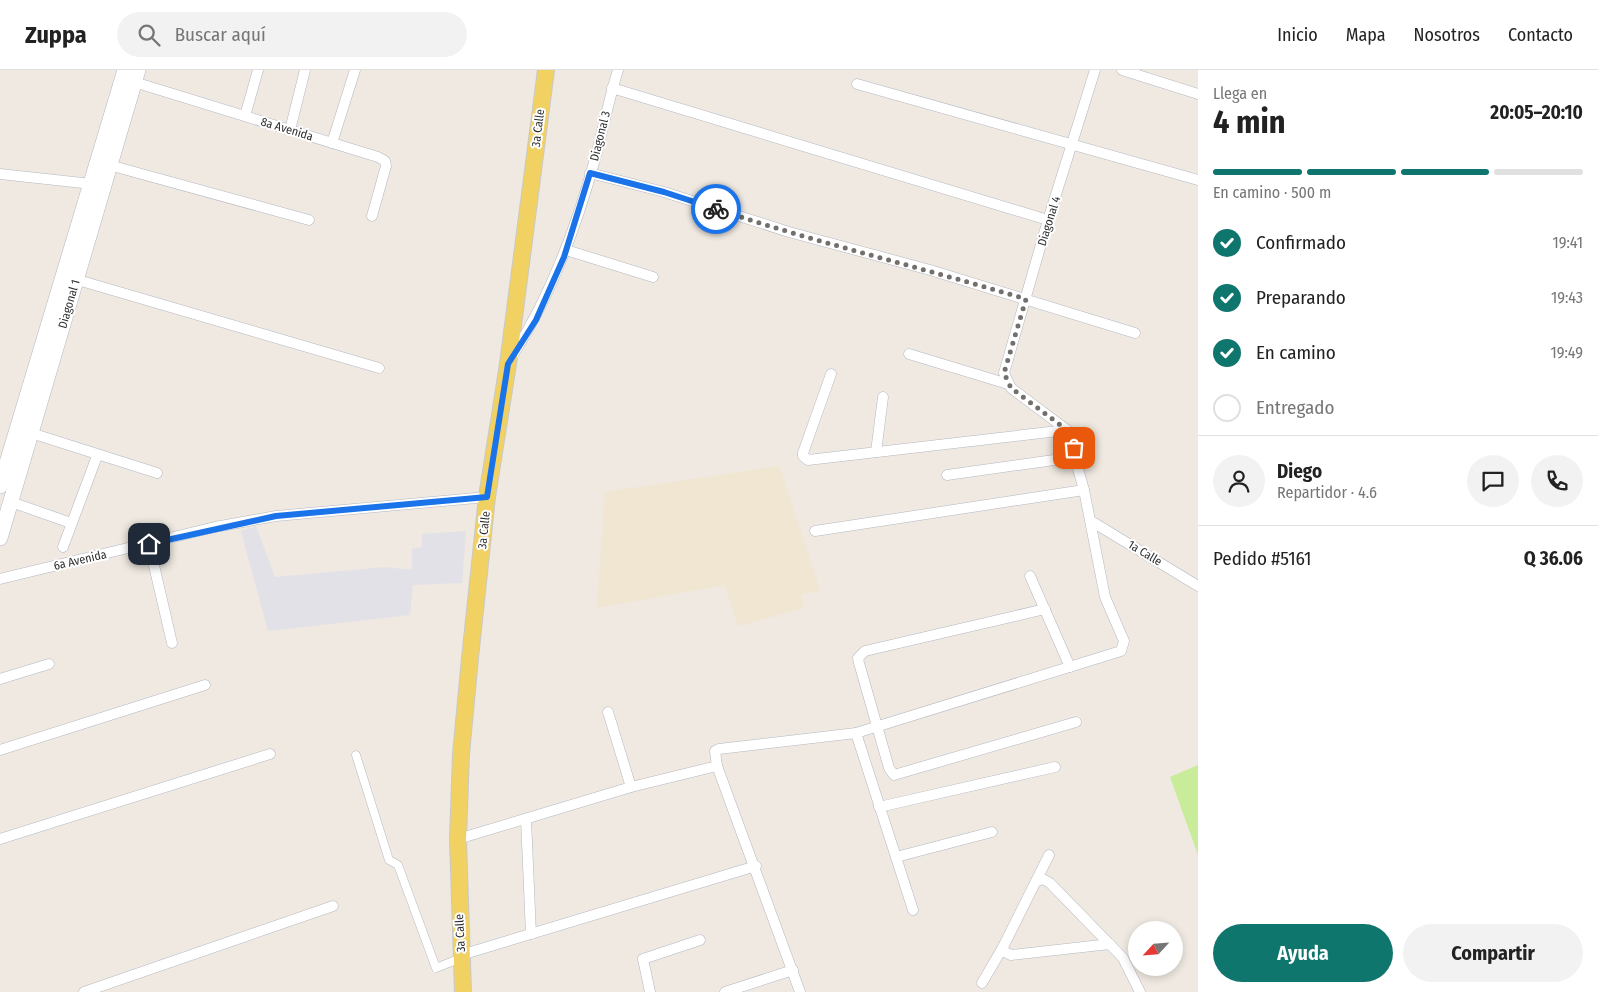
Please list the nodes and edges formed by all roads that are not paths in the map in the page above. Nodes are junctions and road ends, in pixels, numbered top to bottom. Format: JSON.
{"nodes":[{"id":1,"x":258,"y":70,"type":"edge"},
{"id":2,"x":305,"y":70,"type":"edge"},
{"id":3,"x":355,"y":70,"type":"edge"},
{"id":4,"x":546,"y":70,"type":"edge"},
{"id":5,"x":618,"y":70,"type":"edge"},
{"id":6,"x":1096,"y":70,"type":"edge"},
{"id":7,"x":1122,"y":70,"type":"edge"},
{"id":8,"x":129,"y":82,"type":"edge"},
{"id":9,"x":857,"y":84,"type":"dead end"},
{"id":10,"x":612,"y":88,"type":"junction"},
{"id":11,"x":1198,"y":94,"type":"edge"},
{"id":12,"x":245,"y":116,"type":"junction"},
{"id":13,"x":290,"y":130,"type":"junction"},
{"id":14,"x":332,"y":143,"type":"junction"},
{"id":15,"x":1074,"y":144,"type":"junction"},
{"id":16,"x":110,"y":165,"type":"junction"},
{"id":17,"x":590,"y":173,"type":"junction"},
{"id":18,"x":0,"y":174,"type":"edge"},
{"id":19,"x":1198,"y":180,"type":"edge"},
{"id":20,"x":92,"y":184,"type":"junction"},
{"id":21,"x":372,"y":216,"type":"dead end"},
{"id":22,"x":309,"y":220,"type":"dead end"},
{"id":23,"x":1048,"y":220,"type":"junction"},
{"id":24,"x":566,"y":250,"type":"junction"},
{"id":25,"x":70,"y":277,"type":"junction"},
{"id":26,"x":653,"y":277,"type":"dead end"},
{"id":27,"x":1026,"y":299,"type":"junction"},
{"id":28,"x":1135,"y":333,"type":"dead end"},
{"id":29,"x":909,"y":354,"type":"dead end"},
{"id":30,"x":508,"y":364,"type":"junction"},
{"id":31,"x":379,"y":368,"type":"dead end"},
{"id":32,"x":831,"y":374,"type":"dead end"},
{"id":33,"x":1008,"y":384,"type":"junction"},
{"id":34,"x":883,"y":397,"type":"dead end"},
{"id":35,"x":1067,"y":430,"type":"junction"},
{"id":36,"x":31,"y":433,"type":"junction"},
{"id":37,"x":876,"y":452,"type":"junction"},
{"id":38,"x":97,"y":456,"type":"junction"},
{"id":39,"x":1078,"y":461,"type":"junction"},
{"id":40,"x":157,"y":473,"type":"dead end"},
{"id":41,"x":947,"y":475,"type":"dead end"},
{"id":42,"x":0,"y":486,"type":"edge"},
{"id":43,"x":1084,"y":490,"type":"junction"},
{"id":44,"x":487,"y":497,"type":"junction"},
{"id":45,"x":11,"y":502,"type":"junction"},
{"id":46,"x":1091,"y":521,"type":"junction"},
{"id":47,"x":70,"y":523,"type":"junction"},
{"id":48,"x":815,"y":530,"type":"dead end"},
{"id":49,"x":0,"y":538,"type":"edge"},
{"id":50,"x":149,"y":544,"type":"junction"},
{"id":51,"x":63,"y":547,"type":"dead end"},
{"id":52,"x":1030,"y":576,"type":"dead end"},
{"id":53,"x":0,"y":579,"type":"edge"},
{"id":54,"x":1198,"y":586,"type":"edge"},
{"id":55,"x":1045,"y":609,"type":"junction"},
{"id":56,"x":172,"y":643,"type":"dead end"},
{"id":57,"x":49,"y":664,"type":"dead end"},
{"id":58,"x":1070,"y":667,"type":"junction"},
{"id":59,"x":0,"y":679,"type":"edge"},
{"id":60,"x":205,"y":686,"type":"dead end"},
{"id":61,"x":608,"y":712,"type":"dead end"},
{"id":62,"x":1076,"y":722,"type":"dead end"},
{"id":63,"x":879,"y":727,"type":"junction"},
{"id":64,"x":856,"y":734,"type":"junction"},
{"id":65,"x":0,"y":750,"type":"edge"},
{"id":66,"x":270,"y":754,"type":"dead end"},
{"id":67,"x":356,"y":755,"type":"dead end"},
{"id":68,"x":717,"y":766,"type":"junction"},
{"id":69,"x":1055,"y":767,"type":"dead end"},
{"id":70,"x":630,"y":787,"type":"junction"},
{"id":71,"x":879,"y":807,"type":"junction"},
{"id":72,"x":526,"y":819,"type":"junction"},
{"id":73,"x":992,"y":832,"type":"dead end"},
{"id":74,"x":0,"y":839,"type":"edge"},
{"id":75,"x":458,"y":839,"type":"junction"},
{"id":76,"x":1049,"y":855,"type":"dead end"},
{"id":77,"x":896,"y":858,"type":"junction"},
{"id":78,"x":756,"y":866,"type":"junction"},
{"id":79,"x":1038,"y":881,"type":"junction"},
{"id":80,"x":333,"y":906,"type":"dead end"},
{"id":81,"x":913,"y":910,"type":"dead end"},
{"id":82,"x":531,"y":934,"type":"junction"},
{"id":83,"x":700,"y":940,"type":"dead end"},
{"id":84,"x":1110,"y":944,"type":"junction"},
{"id":85,"x":1003,"y":947,"type":"junction"},
{"id":86,"x":461,"y":956,"type":"junction"},
{"id":87,"x":793,"y":970,"type":"junction"},
{"id":88,"x":982,"y":983,"type":"dead end"},
{"id":89,"x":84,"y":992,"type":"edge"},
{"id":90,"x":463,"y":992,"type":"edge"},
{"id":91,"x":650,"y":992,"type":"edge"},
{"id":92,"x":725,"y":992,"type":"edge"},
{"id":93,"x":800,"y":992,"type":"edge"},
{"id":94,"x":1140,"y":992,"type":"edge"}],
"edges":[{"from":1,"to":12,"type":"street"},
{"from":2,"to":13,"type":"street"},
{"from":3,"to":14,"type":"street"},
{"from":4,"to":30,"type":"main road","name":"3a Calle"},
{"from":5,"to":10,"type":"street","name":"Diagonal 3"},
{"from":6,"to":15,"type":"street","name":"Diagonal 4"},
{"from":7,"to":11,"type":"street"},
{"from":8,"to":12,"type":"street","name":"8a Avenida"},
{"from":8,"to":16,"type":"main road","name":"Diagonal 1"},
{"from":8,"to":20,"type":"main road","name":"Diagonal 1"},
{"from":9,"to":15,"type":"street"},
{"from":10,"to":17,"type":"street","name":"Diagonal 3"},
{"from":10,"to":23,"type":"street"},
{"from":12,"to":13,"type":"street","name":"8a Avenida"},
{"from":13,"to":14,"type":"street","name":"8a Avenida"},
{"from":14,"to":21,"type":"street","name":"8a Avenida"},
{"from":15,"to":19,"type":"street"},
{"from":15,"to":23,"type":"street","name":"Diagonal 4"},
{"from":16,"to":22,"type":"street"},
{"from":16,"to":25,"type":"main road","name":"Diagonal 1"},
{"from":17,"to":24,"type":"street","name":"Diagonal 3"},
{"from":17,"to":27,"type":"street"},
{"from":18,"to":20,"type":"street"},
{"from":20,"to":25,"type":"main road","name":"Diagonal 1"},
{"from":23,"to":27,"type":"street","name":"Diagonal 4"},
{"from":24,"to":26,"type":"street"},
{"from":24,"to":30,"type":"street","name":"Diagonal 3"},
{"from":25,"to":31,"type":"street"},
{"from":25,"to":36,"type":"main road","name":"Diagonal 1"},
{"from":25,"to":42,"type":"main road","name":"Diagonal 1"},
{"from":27,"to":28,"type":"street"},
{"from":27,"to":33,"type":"street","name":"Diagonal 4"},
{"from":29,"to":33,"type":"street"},
{"from":30,"to":44,"type":"main road","name":"3a Calle"},
{"from":32,"to":37,"type":"street"},
{"from":33,"to":35,"type":"street"},
{"from":34,"to":37,"type":"street"},
{"from":35,"to":37,"type":"street"},
{"from":35,"to":39,"type":"street"},
{"from":36,"to":38,"type":"street"},
{"from":36,"to":45,"type":"main road","name":"Diagonal 1"},
{"from":38,"to":40,"type":"street"},
{"from":38,"to":47,"type":"street"},
{"from":39,"to":41,"type":"street"},
{"from":39,"to":43,"type":"street"},
{"from":43,"to":46,"type":"street"},
{"from":43,"to":48,"type":"street"},
{"from":44,"to":50,"type":"street","name":"6a Avenida"},
{"from":44,"to":75,"type":"main road","name":"3a Calle"},
{"from":45,"to":47,"type":"street"},
{"from":45,"to":49,"type":"main road","name":"Diagonal 1"},
{"from":46,"to":54,"type":"street","name":"1a Calle"},
{"from":46,"to":58,"type":"street"},
{"from":47,"to":51,"type":"street"},
{"from":50,"to":53,"type":"street","name":"6a Avenida"},
{"from":50,"to":56,"type":"street"},
{"from":52,"to":55,"type":"street"},
{"from":55,"to":58,"type":"street"},
{"from":55,"to":63,"type":"street"},
{"from":57,"to":59,"type":"street"},
{"from":58,"to":63,"type":"street"},
{"from":60,"to":65,"type":"street"},
{"from":61,"to":70,"type":"street"},
{"from":62,"to":63,"type":"street"},
{"from":63,"to":64,"type":"street"},
{"from":64,"to":68,"type":"street"},
{"from":64,"to":71,"type":"street"},
{"from":66,"to":74,"type":"street"},
{"from":67,"to":86,"type":"street"},
{"from":68,"to":70,"type":"street"},
{"from":68,"to":78,"type":"street"},
{"from":69,"to":71,"type":"street"},
{"from":70,"to":72,"type":"street"},
{"from":71,"to":77,"type":"street"},
{"from":72,"to":75,"type":"street"},
{"from":72,"to":82,"type":"street"},
{"from":73,"to":77,"type":"street"},
{"from":75,"to":86,"type":"main road","name":"3a Calle"},
{"from":76,"to":79,"type":"street"},
{"from":77,"to":81,"type":"street"},
{"from":78,"to":82,"type":"street"},
{"from":78,"to":87,"type":"street"},
{"from":79,"to":84,"type":"street"},
{"from":79,"to":85,"type":"street"},
{"from":80,"to":89,"type":"street"},
{"from":82,"to":86,"type":"street"},
{"from":83,"to":91,"type":"street"},
{"from":84,"to":85,"type":"street"},
{"from":84,"to":94,"type":"street"},
{"from":85,"to":88,"type":"street"},
{"from":86,"to":90,"type":"main road","name":"3a Calle"},
{"from":87,"to":92,"type":"street"},
{"from":87,"to":93,"type":"street"}]}
